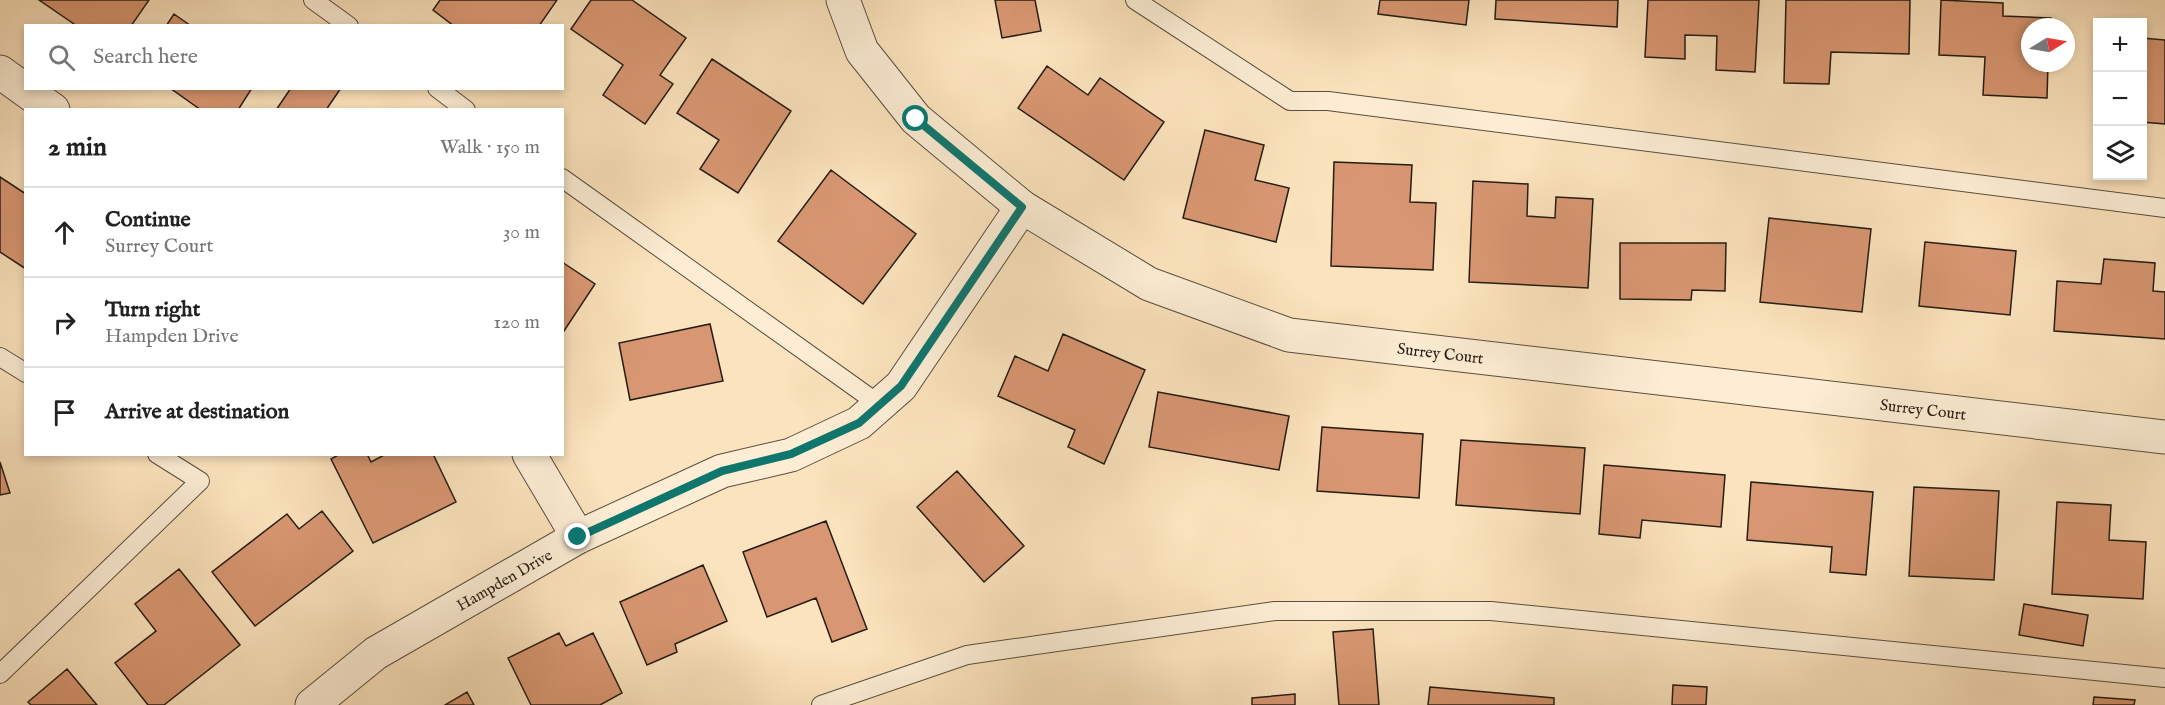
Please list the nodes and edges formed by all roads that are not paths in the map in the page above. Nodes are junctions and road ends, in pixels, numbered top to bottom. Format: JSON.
{"nodes":[{"id":1,"x":313,"y":0,"type":"edge"},
{"id":2,"x":843,"y":0,"type":"edge"},
{"id":3,"x":1135,"y":0,"type":"edge"},
{"id":4,"x":346,"y":24,"type":"edge"},
{"id":5,"x":0,"y":72,"type":"edge"},
{"id":6,"x":24,"y":89,"type":"edge"},
{"id":7,"x":25,"y":90,"type":"edge"},
{"id":8,"x":440,"y":90,"type":"edge"},
{"id":9,"x":50,"y":108,"type":"edge"},
{"id":10,"x":463,"y":108,"type":"edge"},
{"id":11,"x":564,"y":179,"type":"edge"},
{"id":12,"x":1022,"y":207,"type":"junction"},
{"id":13,"x":2165,"y":208,"type":"edge"},
{"id":14,"x":0,"y":357,"type":"edge"},
{"id":15,"x":24,"y":372,"type":"edge"},
{"id":16,"x":880,"y":405,"type":"junction"},
{"id":17,"x":2165,"y":437,"type":"edge"},
{"id":18,"x":160,"y":456,"type":"edge"},
{"id":19,"x":530,"y":456,"type":"edge"},
{"id":20,"x":578,"y":537,"type":"junction"},
{"id":21,"x":0,"y":674,"type":"edge"},
{"id":22,"x":2165,"y":678,"type":"edge"},
{"id":23,"x":312,"y":705,"type":"edge"},
{"id":24,"x":821,"y":705,"type":"edge"}],
"edges":[{"from":1,"to":4,"type":"lane"},
{"from":2,"to":12,"type":"street","name":"Surrey Court"},
{"from":3,"to":13,"type":"lane"},
{"from":5,"to":6,"type":"street"},
{"from":7,"to":9,"type":"street"},
{"from":8,"to":10,"type":"lane"},
{"from":11,"to":16,"type":"lane"},
{"from":12,"to":16,"type":"street","name":"Hampden Drive"},
{"from":12,"to":17,"type":"street","name":"Surrey Court"},
{"from":14,"to":15,"type":"lane"},
{"from":16,"to":20,"type":"street","name":"Hampden Drive"},
{"from":18,"to":21,"type":"lane"},
{"from":19,"to":20,"type":"street"},
{"from":20,"to":23,"type":"street","name":"Hampden Drive"},
{"from":22,"to":24,"type":"lane"}]}
